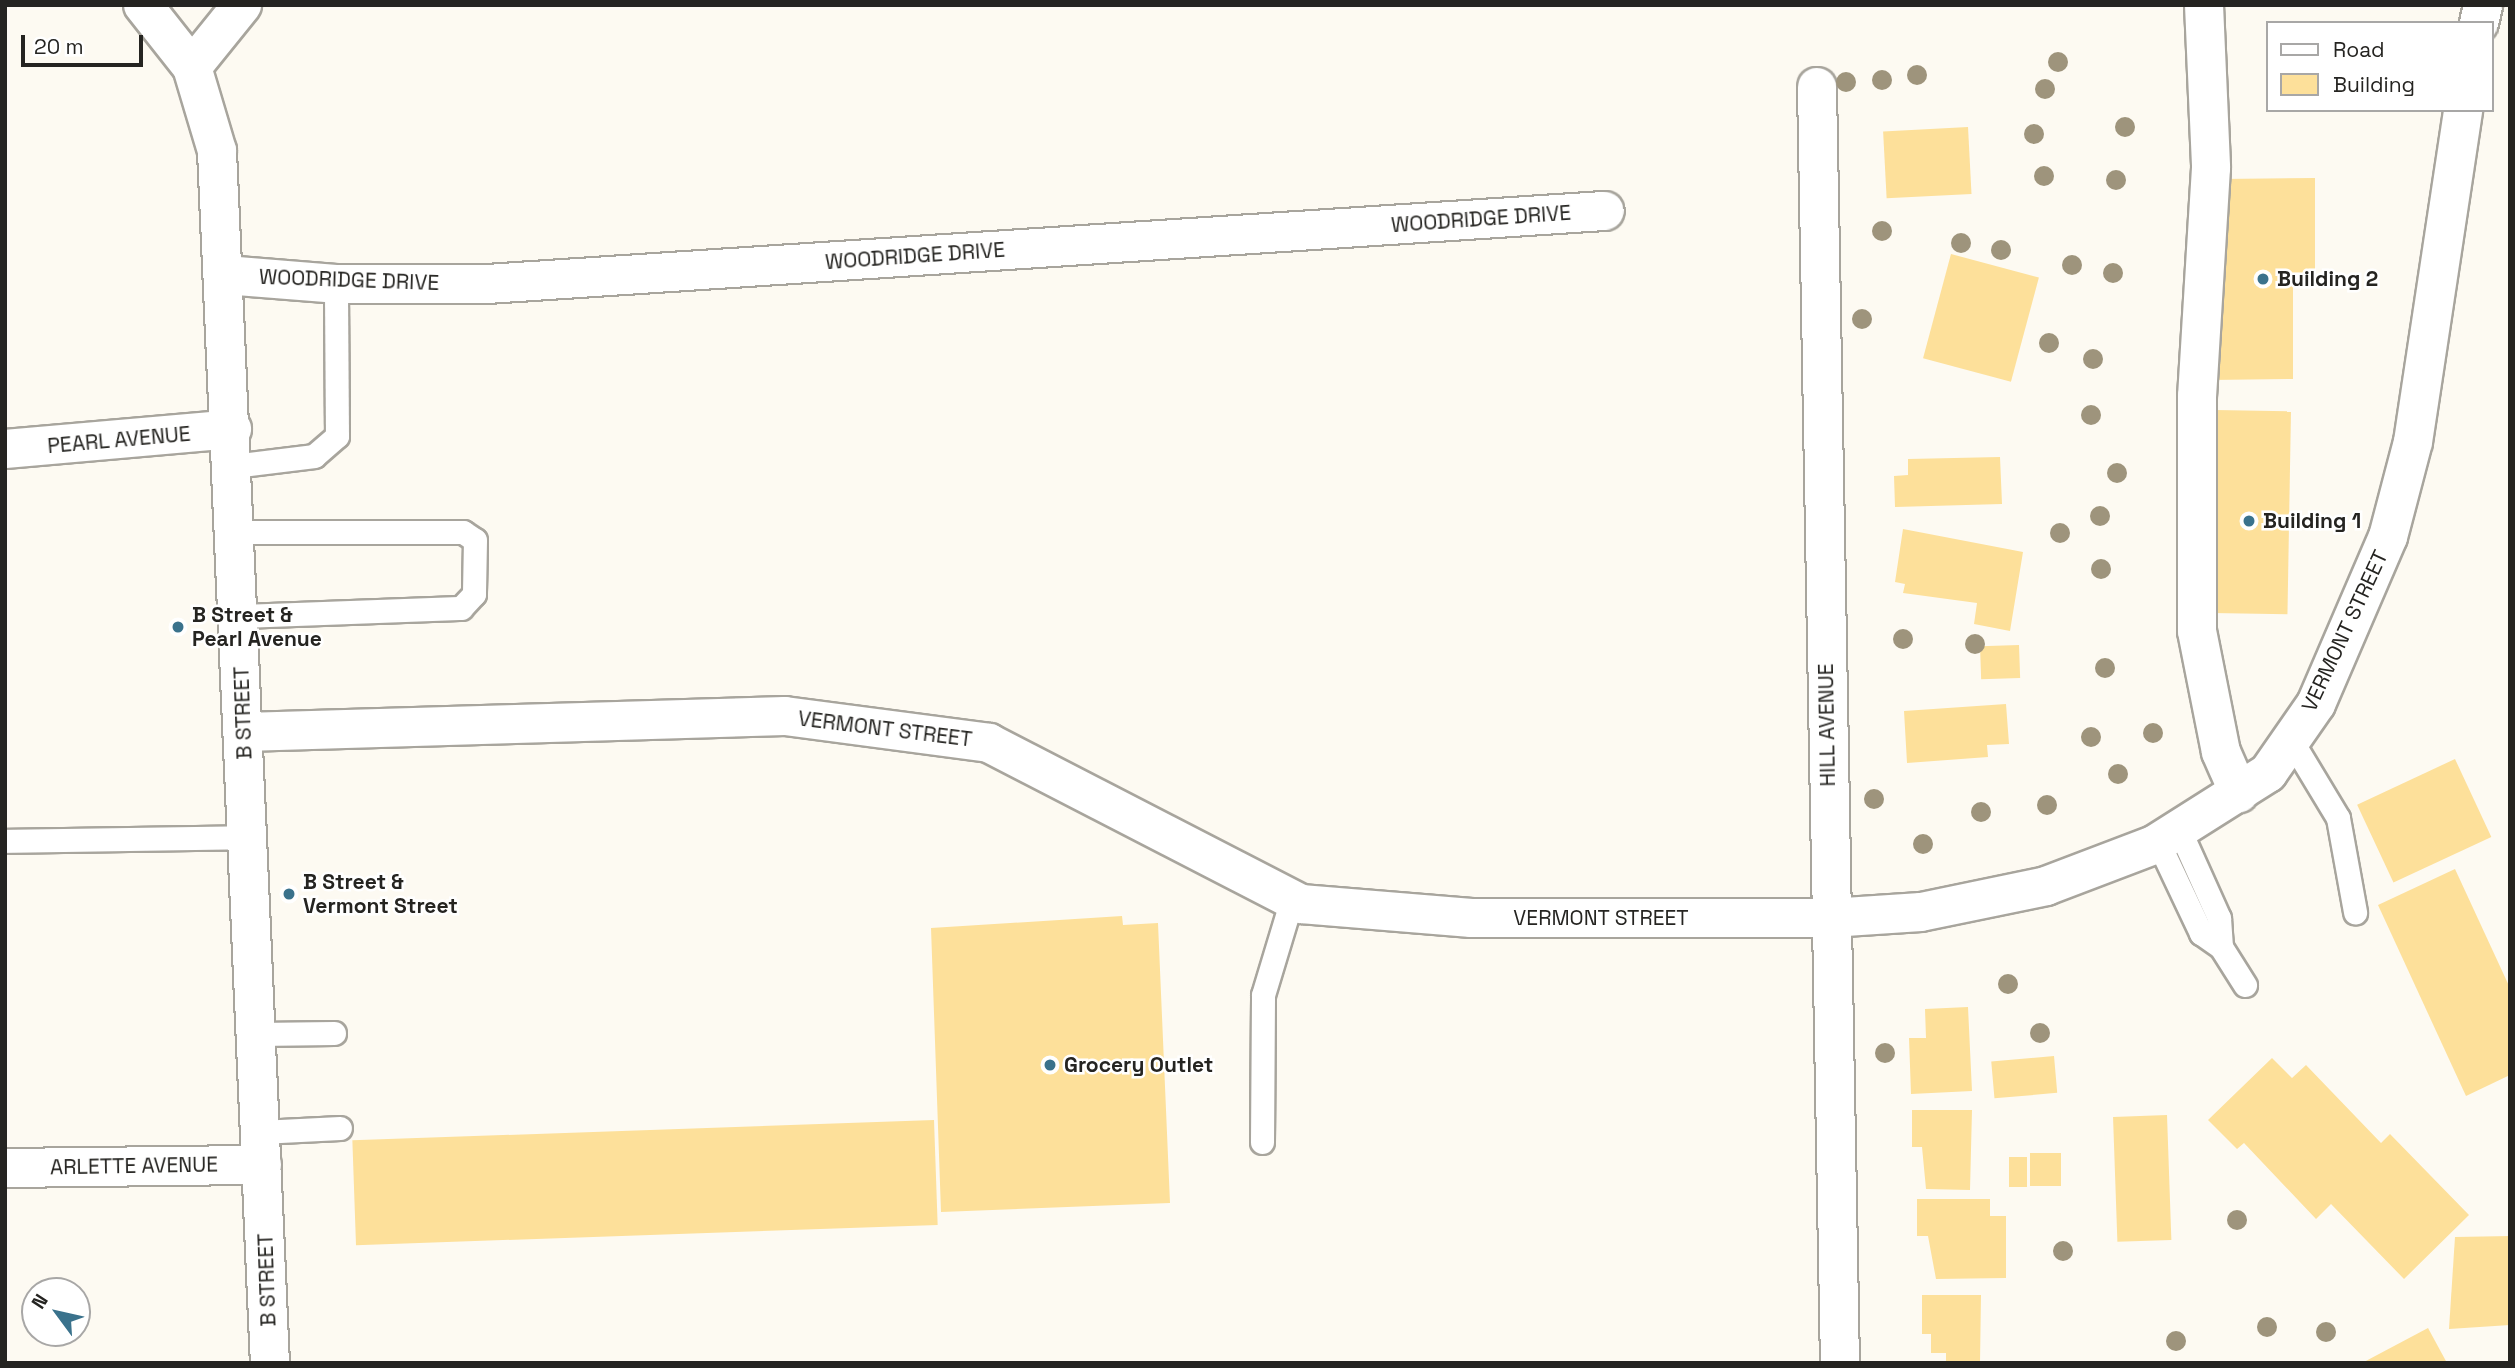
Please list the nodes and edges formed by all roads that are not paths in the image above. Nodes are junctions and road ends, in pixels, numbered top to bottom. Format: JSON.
{"nodes":[{"id":1,"x":143,"y":5,"type":"edge"},
{"id":2,"x":242,"y":5,"type":"edge"},
{"id":3,"x":2204,"y":5,"type":"edge"},
{"id":4,"x":192,"y":67,"type":"junction"},
{"id":5,"x":1817,"y":87,"type":"dead end"},
{"id":6,"x":2463,"y":112,"type":"edge"},
{"id":7,"x":1605,"y":211,"type":"dead end"},
{"id":8,"x":225,"y":275,"type":"junction"},
{"id":9,"x":335,"y":284,"type":"junction"},
{"id":10,"x":232,"y":429,"type":"junction"},
{"id":11,"x":5,"y":449,"type":"edge"},
{"id":12,"x":233,"y":466,"type":"junction"},
{"id":13,"x":236,"y":532,"type":"junction"},
{"id":14,"x":239,"y":615,"type":"junction"},
{"id":15,"x":244,"y":732,"type":"junction"},
{"id":16,"x":2291,"y":740,"type":"junction"},
{"id":17,"x":2239,"y":793,"type":"junction"},
{"id":18,"x":248,"y":836,"type":"junction"},
{"id":19,"x":2169,"y":836,"type":"junction"},
{"id":20,"x":5,"y":841,"type":"edge"},
{"id":21,"x":1292,"y":899,"type":"junction"},
{"id":22,"x":2355,"y":912,"type":"dead end"},
{"id":23,"x":1830,"y":918,"type":"junction"},
{"id":24,"x":2245,"y":985,"type":"dead end"},
{"id":25,"x":334,"y":1033,"type":"dead end"},
{"id":26,"x":257,"y":1034,"type":"junction"},
{"id":27,"x":340,"y":1128,"type":"dead end"},
{"id":28,"x":1262,"y":1142,"type":"dead end"},
{"id":29,"x":261,"y":1149,"type":"junction"},
{"id":30,"x":5,"y":1168,"type":"edge"},
{"id":31,"x":270,"y":1363,"type":"edge"},
{"id":32,"x":1840,"y":1363,"type":"edge"}],
"edges":[{"from":1,"to":4,"type":"street"},
{"from":2,"to":4,"type":"street"},
{"from":3,"to":17,"type":"street"},
{"from":4,"to":8,"type":"street","name":"B STREET"},
{"from":5,"to":23,"type":"street","name":"HILL AVENUE"},
{"from":6,"to":16,"type":"street","name":"VERMONT STREET"},
{"from":7,"to":9,"type":"street","name":"WOODRIDGE DRIVE"},
{"from":8,"to":9,"type":"street","name":"WOODRIDGE DRIVE"},
{"from":8,"to":10,"type":"street","name":"B STREET"},
{"from":9,"to":12,"type":"lane"},
{"from":10,"to":11,"type":"street","name":"PEARL AVENUE"},
{"from":10,"to":12,"type":"street","name":"B STREET"},
{"from":12,"to":13,"type":"street","name":"B STREET"},
{"from":13,"to":14,"type":"street","name":"B STREET"},
{"from":13,"to":14,"type":"lane"},
{"from":14,"to":15,"type":"street","name":"B STREET"},
{"from":15,"to":18,"type":"street","name":"B STREET"},
{"from":15,"to":21,"type":"street","name":"VERMONT STREET"},
{"from":16,"to":17,"type":"street","name":"VERMONT STREET"},
{"from":16,"to":22,"type":"lane"},
{"from":17,"to":19,"type":"street","name":"VERMONT STREET"},
{"from":18,"to":20,"type":"lane"},
{"from":18,"to":26,"type":"street","name":"B STREET"},
{"from":19,"to":23,"type":"street","name":"VERMONT STREET"},
{"from":19,"to":24,"type":"lane"},
{"from":21,"to":23,"type":"street","name":"VERMONT STREET"},
{"from":21,"to":28,"type":"lane"},
{"from":23,"to":32,"type":"street","name":"HILL AVENUE"},
{"from":25,"to":26,"type":"lane"},
{"from":26,"to":29,"type":"street","name":"B STREET"},
{"from":27,"to":29,"type":"lane"},
{"from":29,"to":30,"type":"street","name":"ARLETTE AVENUE"},
{"from":29,"to":31,"type":"street","name":"B STREET"}]}
